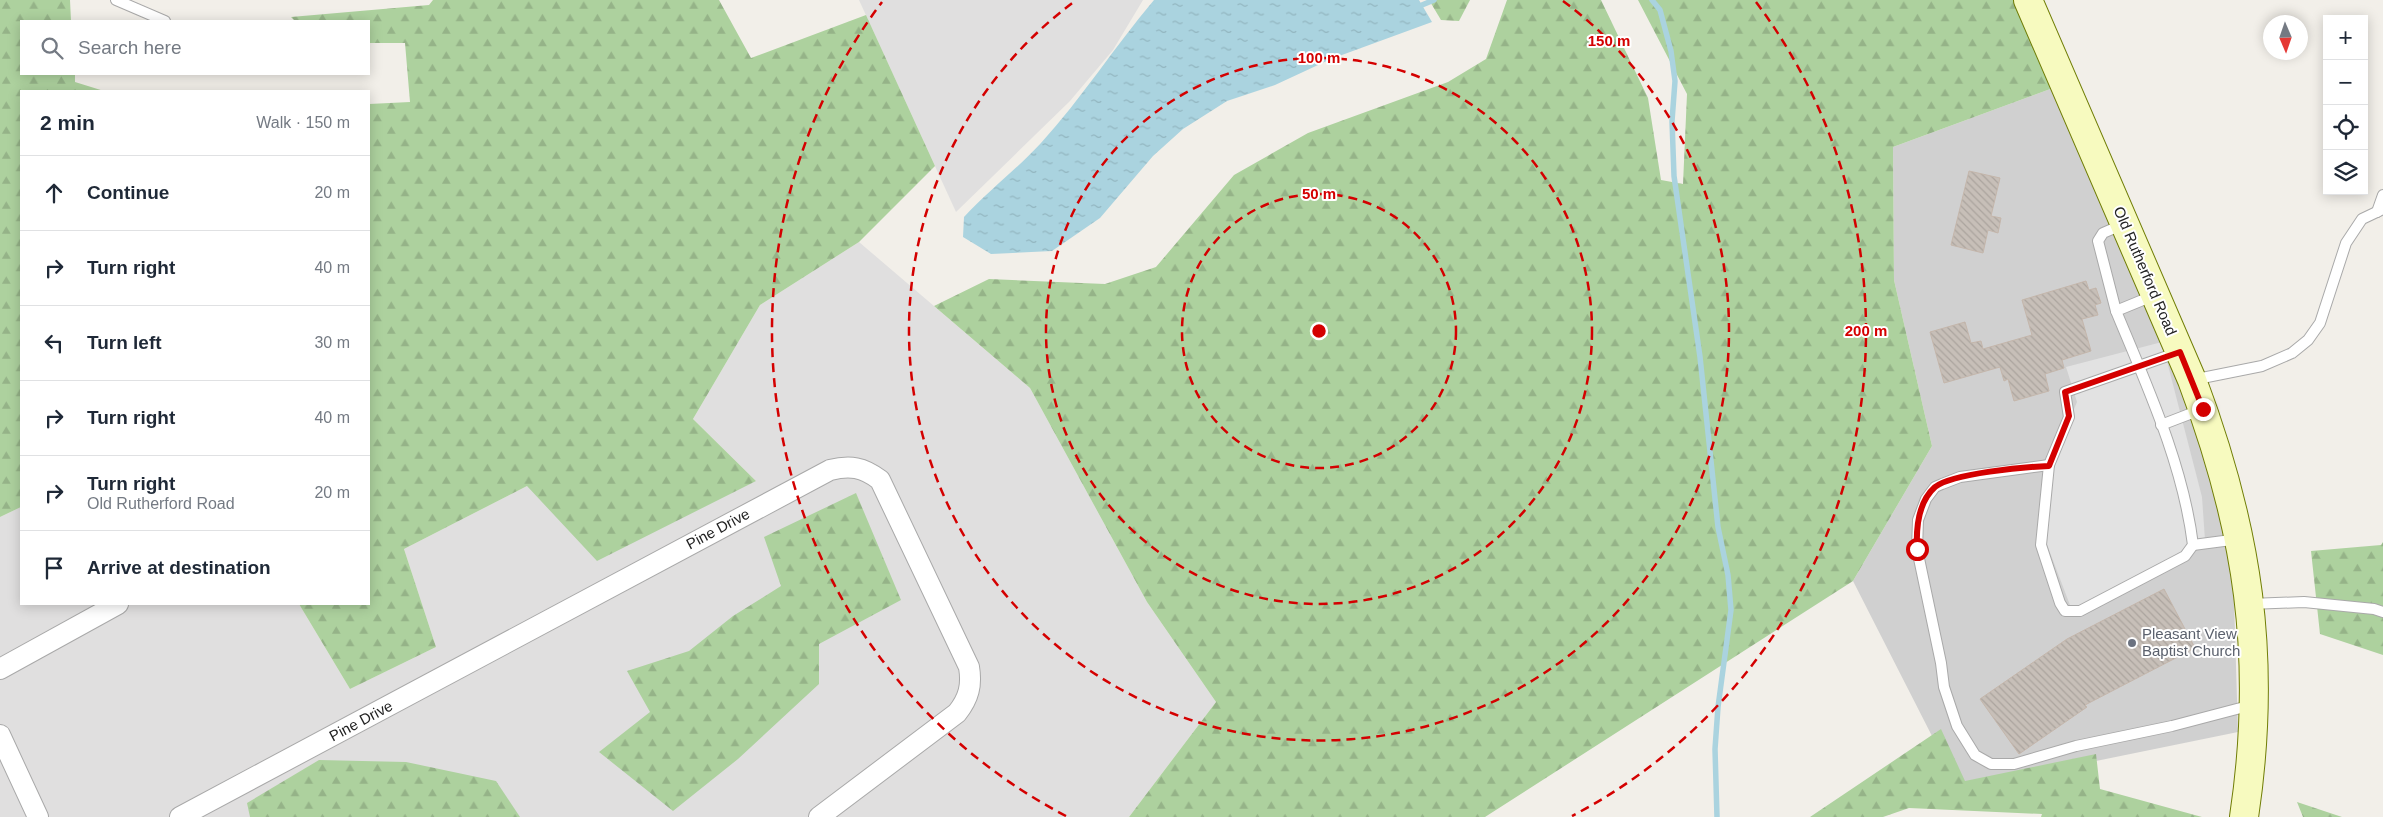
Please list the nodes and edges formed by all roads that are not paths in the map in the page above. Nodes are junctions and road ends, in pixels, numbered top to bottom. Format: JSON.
{"nodes":[{"id":1,"x":116,"y":0,"type":"edge"},
{"id":2,"x":2028,"y":0,"type":"edge"},
{"id":3,"x":163,"y":20,"type":"edge"},
{"id":4,"x":2383,"y":195,"type":"edge"},
{"id":5,"x":2380,"y":210,"type":"edge"},
{"id":6,"x":2125,"y":224,"type":"junction"},
{"id":7,"x":2156,"y":295,"type":"junction"},
{"id":8,"x":2116,"y":311,"type":"junction"},
{"id":9,"x":2180,"y":352,"type":"junction"},
{"id":10,"x":2139,"y":366,"type":"junction"},
{"id":11,"x":2192,"y":380,"type":"junction"},
{"id":12,"x":2203,"y":409,"type":"junction"},
{"id":13,"x":2161,"y":424,"type":"junction"},
{"id":14,"x":2049,"y":466,"type":"junction"},
{"id":15,"x":2240,"y":539,"type":"junction"},
{"id":16,"x":2193,"y":546,"type":"junction"},
{"id":17,"x":2250,"y":604,"type":"junction"},
{"id":18,"x":116,"y":605,"type":"edge"},
{"id":19,"x":2383,"y":612,"type":"edge"},
{"id":20,"x":0,"y":669,"type":"edge"},
{"id":21,"x":2255,"y":704,"type":"junction"},
{"id":22,"x":0,"y":735,"type":"edge"},
{"id":23,"x":38,"y":817,"type":"edge"},
{"id":24,"x":180,"y":817,"type":"edge"},
{"id":25,"x":819,"y":817,"type":"edge"},
{"id":26,"x":2244,"y":817,"type":"edge"}],
"edges":[{"from":1,"to":3,"type":"lane"},
{"from":2,"to":6,"type":"street","name":"Old Rutherford Road"},
{"from":4,"to":5,"type":"lane"},
{"from":5,"to":11,"type":"lane"},
{"from":6,"to":7,"type":"street","name":"Old Rutherford Road"},
{"from":6,"to":8,"type":"lane"},
{"from":7,"to":8,"type":"lane"},
{"from":7,"to":9,"type":"street","name":"Old Rutherford Road"},
{"from":8,"to":10,"type":"lane"},
{"from":9,"to":10,"type":"lane"},
{"from":9,"to":11,"type":"street","name":"Old Rutherford Road"},
{"from":10,"to":13,"type":"lane"},
{"from":10,"to":14,"type":"lane"},
{"from":11,"to":12,"type":"street","name":"Old Rutherford Road"},
{"from":12,"to":13,"type":"lane"},
{"from":12,"to":15,"type":"street","name":"Old Rutherford Road"},
{"from":13,"to":16,"type":"lane"},
{"from":14,"to":16,"type":"lane"},
{"from":14,"to":21,"type":"lane"},
{"from":15,"to":16,"type":"lane"},
{"from":15,"to":17,"type":"street","name":"Old Rutherford Road"},
{"from":17,"to":19,"type":"lane"},
{"from":17,"to":21,"type":"street","name":"Old Rutherford Road"},
{"from":18,"to":20,"type":"street"},
{"from":21,"to":26,"type":"street","name":"Old Rutherford Road"},
{"from":22,"to":23,"type":"street"},
{"from":24,"to":25,"type":"street","name":"Pine Drive"}]}
